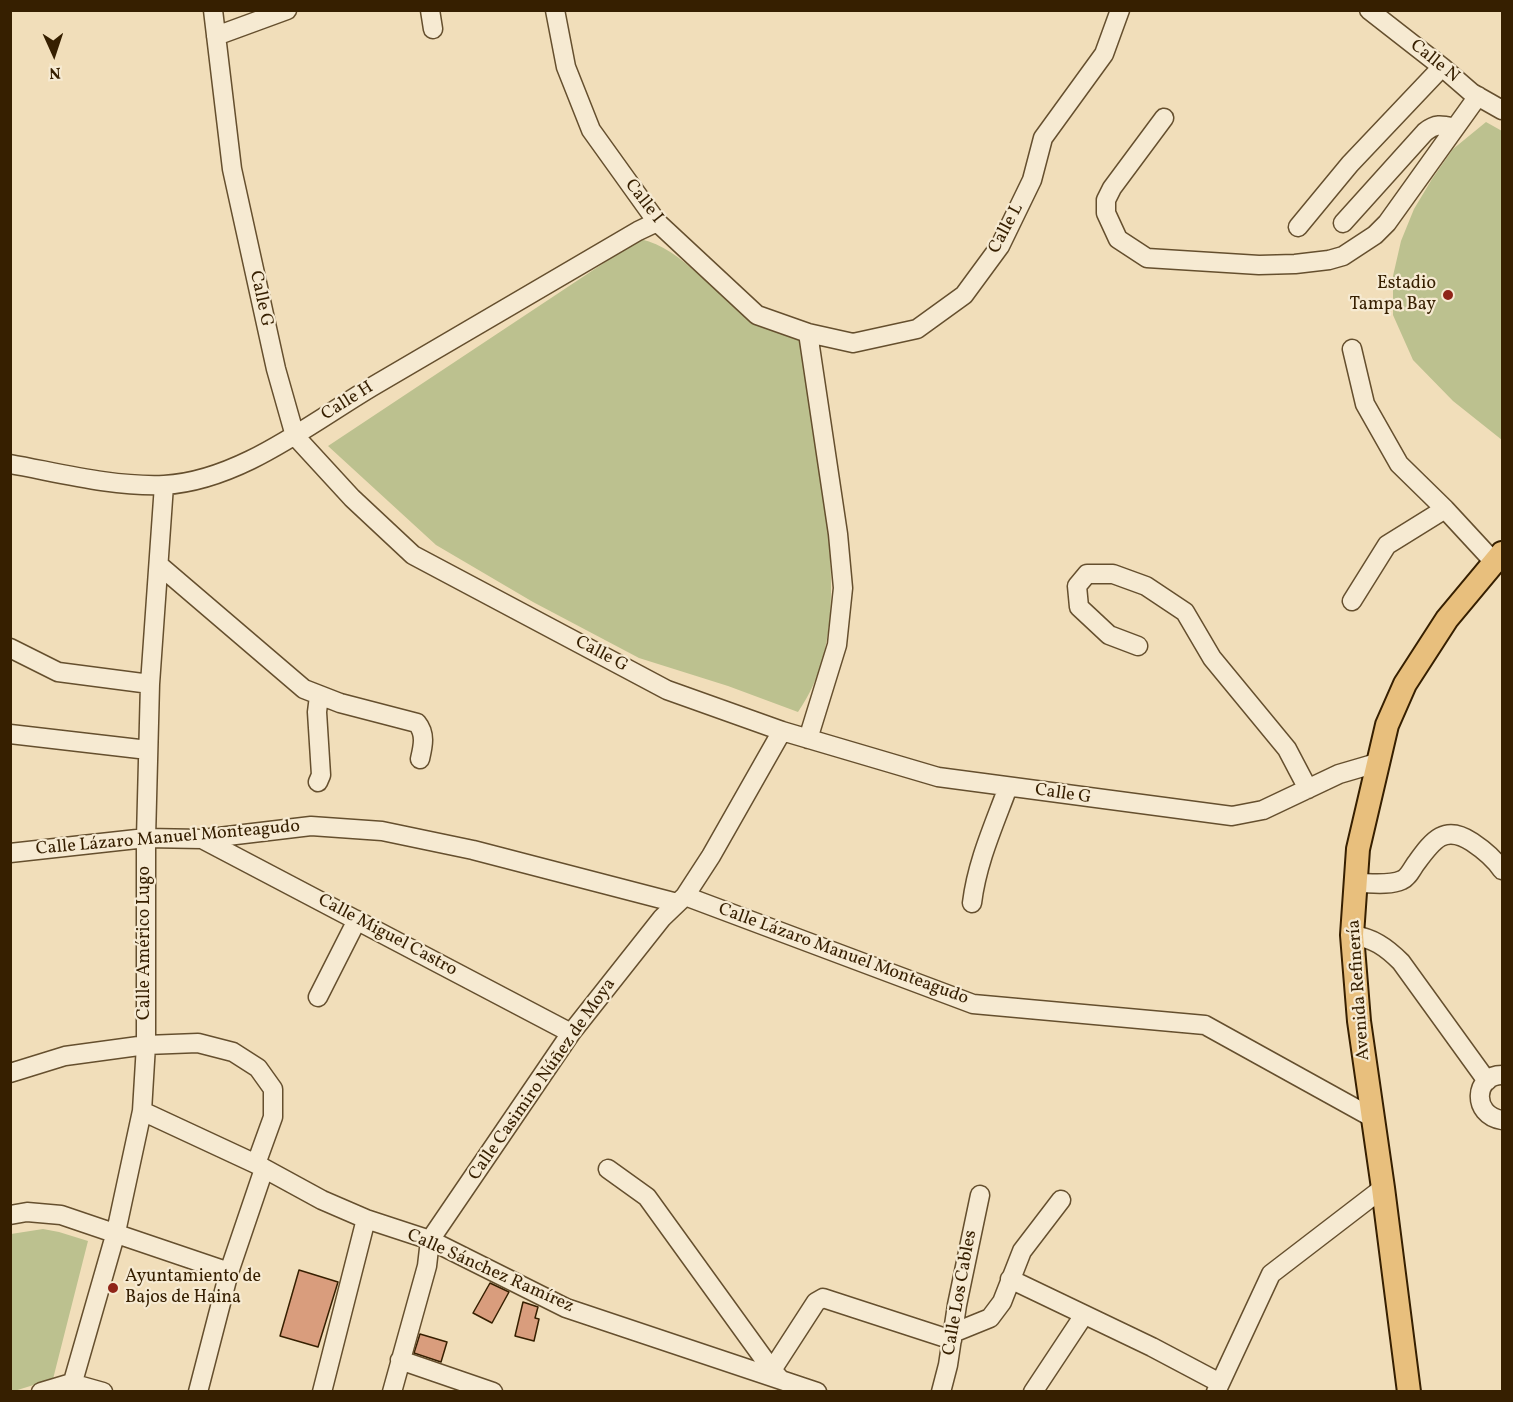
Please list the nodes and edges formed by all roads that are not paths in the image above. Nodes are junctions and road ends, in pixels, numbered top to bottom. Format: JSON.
{"nodes":[{"id":1,"x":213,"y":10,"type":"edge"},
{"id":2,"x":287,"y":10,"type":"edge"},
{"id":3,"x":430,"y":10,"type":"edge"},
{"id":4,"x":555,"y":10,"type":"edge"},
{"id":5,"x":1120,"y":10,"type":"edge"},
{"id":6,"x":1369,"y":10,"type":"edge"},
{"id":7,"x":433,"y":29,"type":"dead end"},
{"id":8,"x":216,"y":36,"type":"junction"},
{"id":9,"x":1442,"y":67,"type":"junction"},
{"id":10,"x":1478,"y":96,"type":"junction"},
{"id":11,"x":1503,"y":110,"type":"edge"},
{"id":12,"x":1164,"y":118,"type":"dead end"},
{"id":13,"x":1455,"y":128,"type":"junction"},
{"id":14,"x":657,"y":222,"type":"junction"},
{"id":15,"x":1343,"y":223,"type":"dead end"},
{"id":16,"x":1298,"y":227,"type":"dead end"},
{"id":17,"x":808,"y":333,"type":"junction"},
{"id":18,"x":1352,"y":349,"type":"dead end"},
{"id":19,"x":295,"y":436,"type":"junction"},
{"id":20,"x":10,"y":464,"type":"edge"},
{"id":21,"x":164,"y":485,"type":"junction"},
{"id":22,"x":1445,"y":509,"type":"junction"},
{"id":23,"x":1498,"y":558,"type":"edge"},
{"id":24,"x":159,"y":565,"type":"junction"},
{"id":25,"x":1352,"y":601,"type":"dead end"},
{"id":26,"x":1138,"y":646,"type":"dead end"},
{"id":27,"x":10,"y":648,"type":"edge"},
{"id":28,"x":150,"y":684,"type":"junction"},
{"id":29,"x":319,"y":696,"type":"junction"},
{"id":30,"x":782,"y":731,"type":"junction"},
{"id":31,"x":10,"y":735,"type":"edge"},
{"id":32,"x":808,"y":739,"type":"junction"},
{"id":33,"x":148,"y":750,"type":"junction"},
{"id":34,"x":420,"y":759,"type":"dead end"},
{"id":35,"x":1380,"y":762,"type":"junction"},
{"id":36,"x":318,"y":782,"type":"dead end"},
{"id":37,"x":1008,"y":787,"type":"junction"},
{"id":38,"x":1308,"y":789,"type":"junction"},
{"id":39,"x":146,"y":838,"type":"junction"},
{"id":40,"x":202,"y":839,"type":"junction"},
{"id":41,"x":10,"y":853,"type":"edge"},
{"id":42,"x":1503,"y":870,"type":"edge"},
{"id":43,"x":1356,"y":883,"type":"junction"},
{"id":44,"x":681,"y":900,"type":"junction"},
{"id":45,"x":972,"y":903,"type":"dead end"},
{"id":46,"x":357,"y":920,"type":"junction"},
{"id":47,"x":1352,"y":935,"type":"junction"},
{"id":48,"x":318,"y":997,"type":"dead end"},
{"id":49,"x":571,"y":1033,"type":"junction"},
{"id":50,"x":146,"y":1045,"type":"junction"},
{"id":51,"x":10,"y":1073,"type":"edge"},
{"id":52,"x":1495,"y":1078,"type":"edge"},
{"id":53,"x":142,"y":1111,"type":"junction"},
{"id":54,"x":1373,"y":1118,"type":"junction"},
{"id":55,"x":1503,"y":1120,"type":"edge"},
{"id":56,"x":260,"y":1166,"type":"junction"},
{"id":57,"x":608,"y":1169,"type":"dead end"},
{"id":58,"x":1383,"y":1188,"type":"junction"},
{"id":59,"x":980,"y":1194,"type":"dead end"},
{"id":60,"x":1061,"y":1200,"type":"dead end"},
{"id":61,"x":10,"y":1215,"type":"edge"},
{"id":62,"x":366,"y":1220,"type":"junction"},
{"id":63,"x":116,"y":1232,"type":"junction"},
{"id":64,"x":430,"y":1240,"type":"junction"},
{"id":65,"x":229,"y":1272,"type":"junction"},
{"id":66,"x":1010,"y":1279,"type":"junction"},
{"id":67,"x":1084,"y":1315,"type":"junction"},
{"id":68,"x":952,"y":1336,"type":"junction"},
{"id":69,"x":400,"y":1360,"type":"junction"},
{"id":70,"x":776,"y":1375,"type":"junction"},
{"id":71,"x":70,"y":1387,"type":"edge"},
{"id":72,"x":1218,"y":1387,"type":"edge"},
{"id":73,"x":40,"y":1392,"type":"edge"},
{"id":74,"x":103,"y":1392,"type":"edge"},
{"id":75,"x":198,"y":1392,"type":"edge"},
{"id":76,"x":322,"y":1392,"type":"edge"},
{"id":77,"x":392,"y":1392,"type":"edge"},
{"id":78,"x":493,"y":1392,"type":"edge"},
{"id":79,"x":817,"y":1392,"type":"edge"},
{"id":80,"x":941,"y":1392,"type":"edge"},
{"id":81,"x":1033,"y":1392,"type":"edge"},
{"id":82,"x":1409,"y":1392,"type":"edge"}],
"edges":[{"from":1,"to":8,"type":"street","name":"Calle G"},
{"from":2,"to":8,"type":"street"},
{"from":3,"to":7,"type":"street"},
{"from":4,"to":14,"type":"street","name":"Calle I"},
{"from":5,"to":17,"type":"street","name":"Calle L"},
{"from":6,"to":9,"type":"street","name":"Calle N"},
{"from":8,"to":19,"type":"street","name":"Calle G"},
{"from":9,"to":10,"type":"street","name":"Calle N"},
{"from":9,"to":16,"type":"street"},
{"from":10,"to":11,"type":"street","name":"Calle N"},
{"from":10,"to":13,"type":"street"},
{"from":12,"to":13,"type":"street"},
{"from":13,"to":15,"type":"street"},
{"from":14,"to":17,"type":"street","name":"Calle I"},
{"from":14,"to":19,"type":"street","name":"Calle H"},
{"from":17,"to":32,"type":"street"},
{"from":18,"to":22,"type":"street"},
{"from":19,"to":21,"type":"street","name":"Calle H"},
{"from":19,"to":30,"type":"street","name":"Calle G"},
{"from":20,"to":21,"type":"street","name":"Calle H"},
{"from":21,"to":24,"type":"street","name":"Calle Américo Lugo"},
{"from":22,"to":23,"type":"street"},
{"from":22,"to":25,"type":"street"},
{"from":23,"to":35,"type":"main road","name":"Avenida Refinería"},
{"from":24,"to":28,"type":"street","name":"Calle Américo Lugo"},
{"from":24,"to":29,"type":"street"},
{"from":26,"to":38,"type":"street"},
{"from":27,"to":28,"type":"street"},
{"from":28,"to":33,"type":"street","name":"Calle Américo Lugo"},
{"from":29,"to":34,"type":"street"},
{"from":29,"to":36,"type":"street"},
{"from":30,"to":32,"type":"street","name":"Calle G"},
{"from":30,"to":44,"type":"street","name":"Calle Casimiro Núñez de Moya"},
{"from":31,"to":33,"type":"street"},
{"from":32,"to":37,"type":"street","name":"Calle G"},
{"from":33,"to":39,"type":"street","name":"Calle Américo Lugo"},
{"from":35,"to":38,"type":"street","name":"Calle G"},
{"from":35,"to":43,"type":"main road","name":"Avenida Refinería"},
{"from":37,"to":38,"type":"street","name":"Calle G"},
{"from":37,"to":45,"type":"street"},
{"from":39,"to":40,"type":"street","name":"Calle Lázaro Manuel Monteagudo"},
{"from":39,"to":41,"type":"street","name":"Calle Lázaro Manuel Monteagudo"},
{"from":39,"to":50,"type":"street","name":"Calle Américo Lugo"},
{"from":40,"to":44,"type":"street","name":"Calle Lázaro Manuel Monteagudo"},
{"from":40,"to":46,"type":"street","name":"Calle Miguel Castro"},
{"from":42,"to":43,"type":"street"},
{"from":43,"to":47,"type":"main road","name":"Avenida Refinería"},
{"from":44,"to":49,"type":"street","name":"Calle Casimiro Núñez de Moya"},
{"from":44,"to":54,"type":"street","name":"Calle Lázaro Manuel Monteagudo"},
{"from":46,"to":48,"type":"street"},
{"from":46,"to":49,"type":"street","name":"Calle Miguel Castro"},
{"from":47,"to":52,"type":"street"},
{"from":47,"to":54,"type":"main road","name":"Avenida Refinería"},
{"from":49,"to":64,"type":"street","name":"Calle Casimiro Núñez de Moya"},
{"from":50,"to":51,"type":"street"},
{"from":50,"to":53,"type":"street","name":"Calle Américo Lugo"},
{"from":50,"to":56,"type":"street"},
{"from":52,"to":55,"type":"street"},
{"from":53,"to":56,"type":"street","name":"Calle Sánchez Ramírez"},
{"from":53,"to":63,"type":"street","name":"Calle Américo Lugo"},
{"from":54,"to":58,"type":"main road","name":"Avenida Refinería"},
{"from":56,"to":62,"type":"street","name":"Calle Sánchez Ramírez"},
{"from":56,"to":65,"type":"street"},
{"from":57,"to":70,"type":"street"},
{"from":58,"to":72,"type":"street"},
{"from":58,"to":82,"type":"main road","name":"Avenida Refinería"},
{"from":59,"to":68,"type":"street","name":"Calle Los Cables"},
{"from":60,"to":66,"type":"street"},
{"from":61,"to":63,"type":"street"},
{"from":62,"to":64,"type":"street","name":"Calle Sánchez Ramírez"},
{"from":62,"to":76,"type":"street"},
{"from":63,"to":65,"type":"street"},
{"from":63,"to":71,"type":"street","name":"Calle Américo Lugo"},
{"from":64,"to":69,"type":"street","name":"Calle Casimiro Núñez de Moya"},
{"from":64,"to":70,"type":"street","name":"Calle Sánchez Ramírez"},
{"from":65,"to":75,"type":"street"},
{"from":66,"to":67,"type":"street"},
{"from":66,"to":68,"type":"street"},
{"from":67,"to":72,"type":"street"},
{"from":67,"to":81,"type":"street"},
{"from":68,"to":70,"type":"street"},
{"from":68,"to":80,"type":"street","name":"Calle Los Cables"},
{"from":69,"to":77,"type":"street","name":"Calle Casimiro Núñez de Moya"},
{"from":69,"to":78,"type":"street"},
{"from":70,"to":79,"type":"street","name":"Calle Sánchez Ramírez"},
{"from":71,"to":73,"type":"street"},
{"from":71,"to":74,"type":"street"}]}
